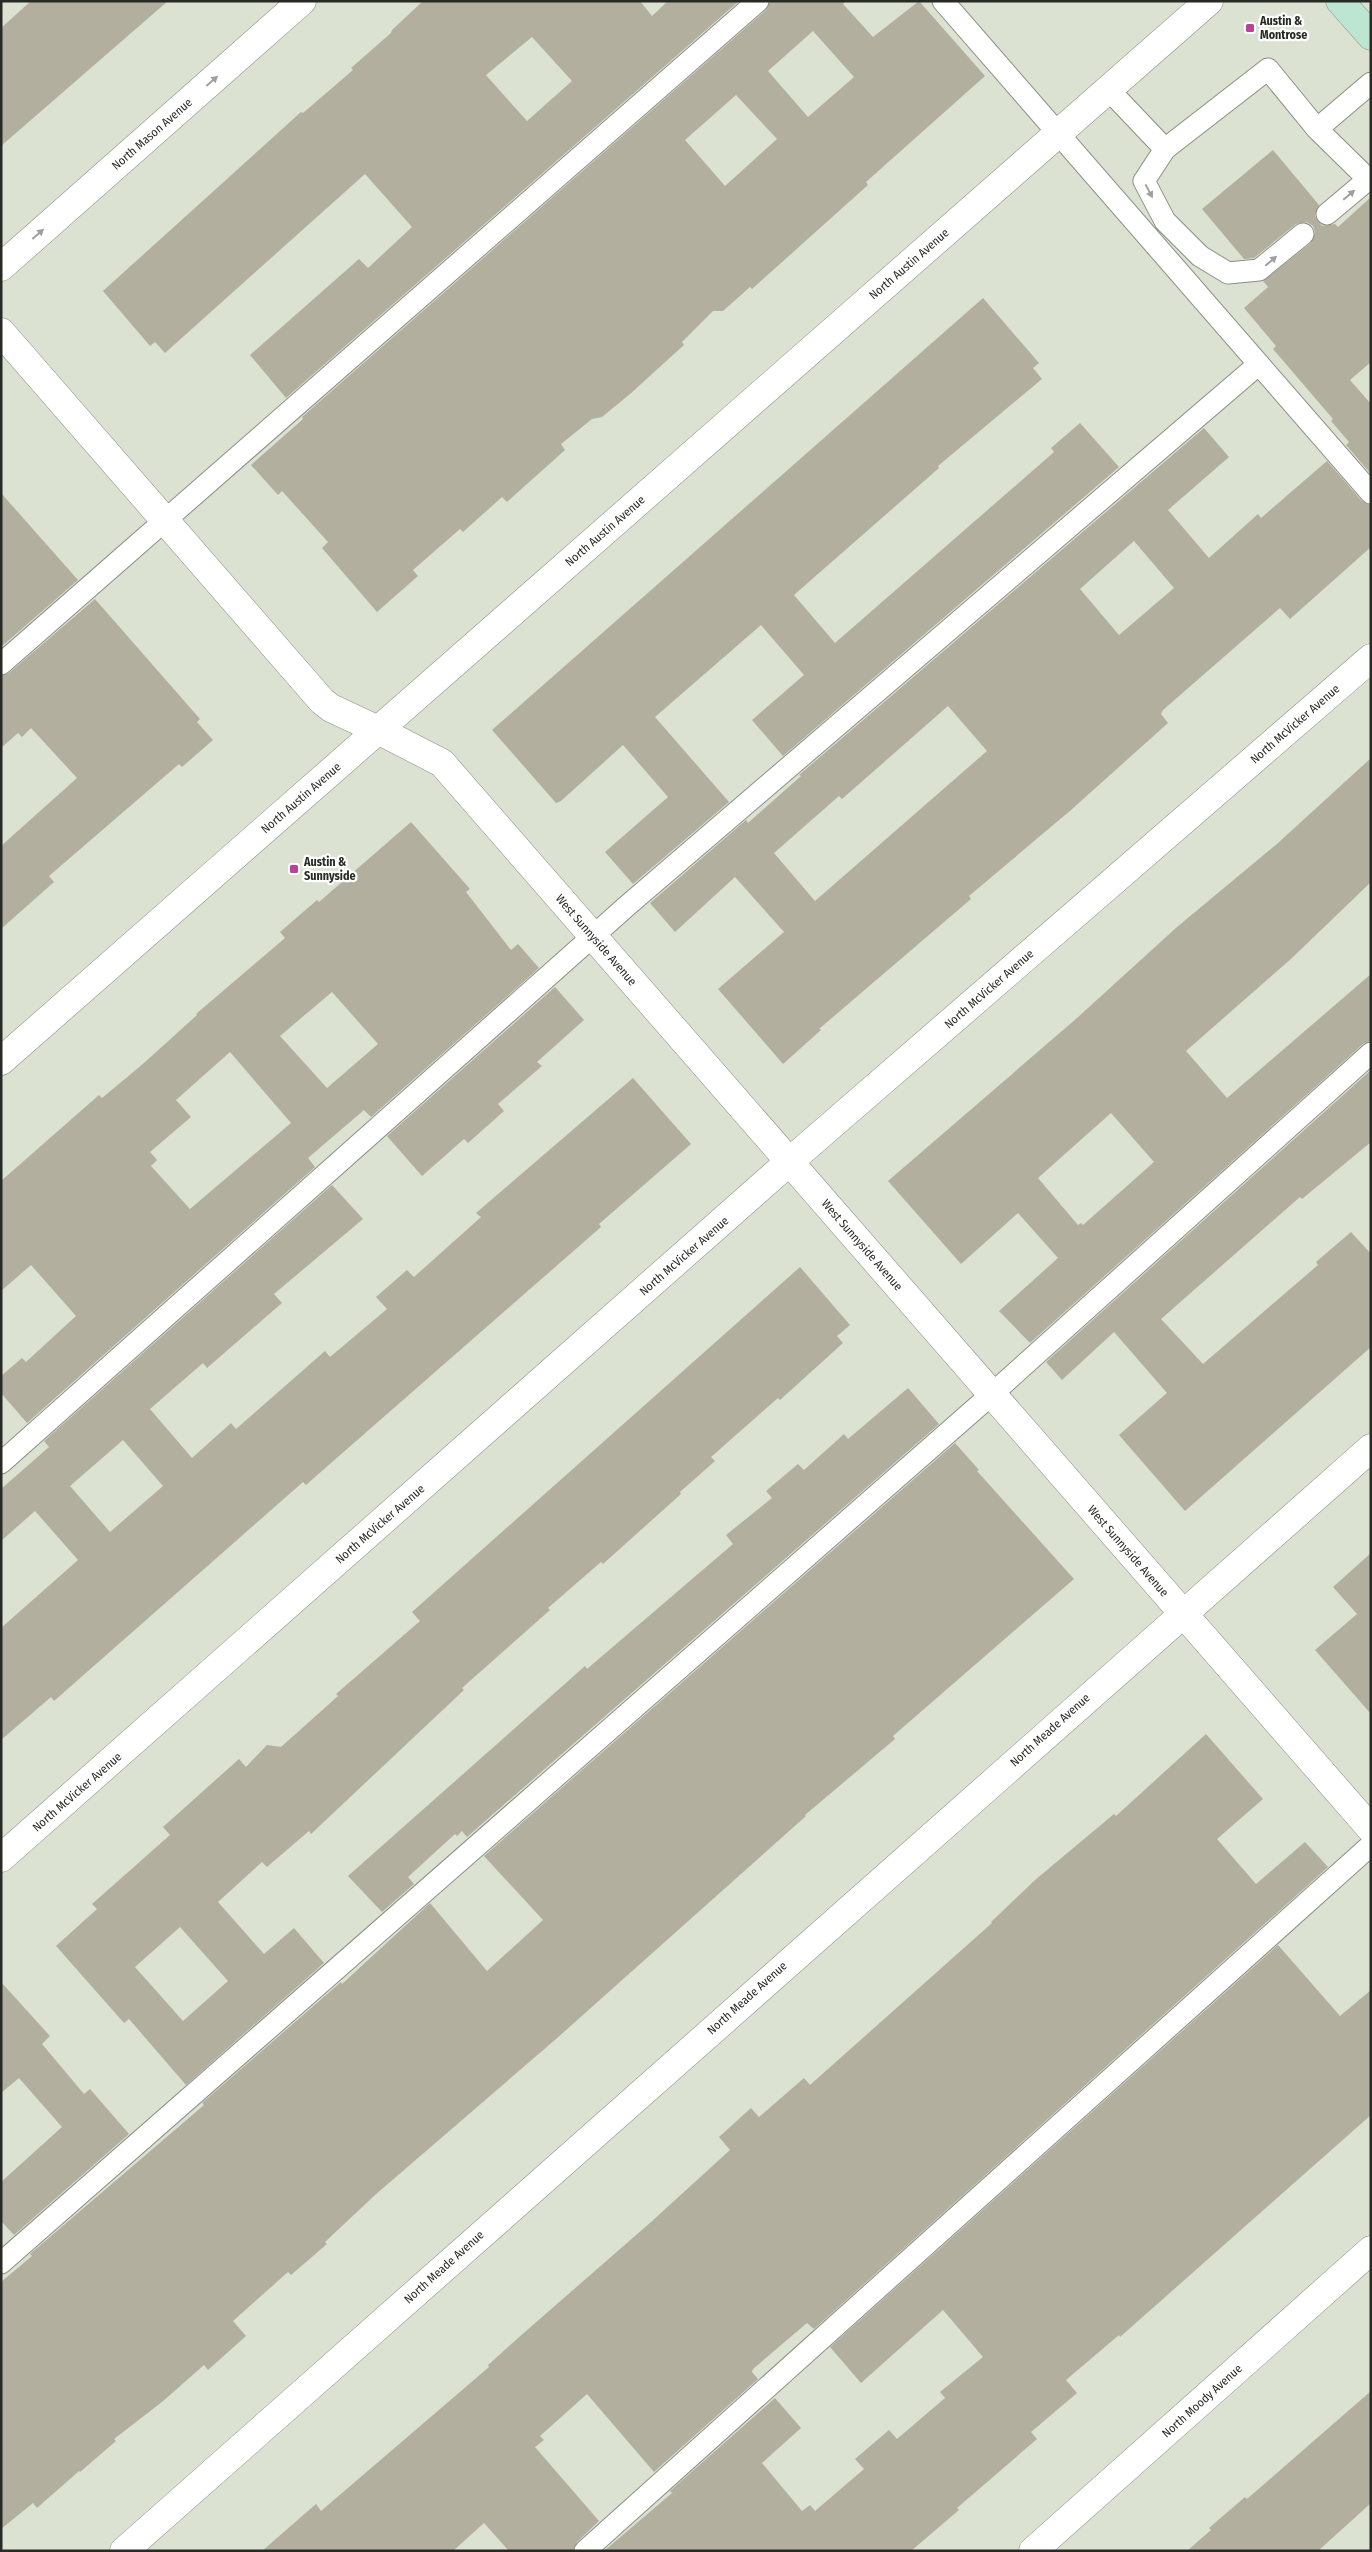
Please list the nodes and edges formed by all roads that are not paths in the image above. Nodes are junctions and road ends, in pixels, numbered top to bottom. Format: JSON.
{"nodes":[{"id":1,"x":302,"y":1,"type":"edge"},
{"id":2,"x":758,"y":1,"type":"edge"},
{"id":3,"x":943,"y":1,"type":"edge"},
{"id":4,"x":1208,"y":1,"type":"edge"},
{"id":5,"x":1340,"y":1,"type":"edge"},
{"id":6,"x":1371,"y":36,"type":"edge"},
{"id":7,"x":1371,"y":83,"type":"edge"},
{"id":8,"x":1108,"y":89,"type":"junction"},
{"id":9,"x":1317,"y":129,"type":"junction"},
{"id":10,"x":1058,"y":134,"type":"junction"},
{"id":11,"x":1165,"y":150,"type":"junction"},
{"id":12,"x":1369,"y":178,"type":"edge"},
{"id":13,"x":1327,"y":214,"type":"dead end"},
{"id":14,"x":1303,"y":234,"type":"dead end"},
{"id":15,"x":1,"y":267,"type":"edge"},
{"id":16,"x":1,"y":332,"type":"edge"},
{"id":17,"x":1259,"y":364,"type":"junction"},
{"id":18,"x":1371,"y":493,"type":"edge"},
{"id":19,"x":164,"y":520,"type":"junction"},
{"id":20,"x":1371,"y":658,"type":"edge"},
{"id":21,"x":1,"y":664,"type":"edge"},
{"id":22,"x":378,"y":730,"type":"junction"},
{"id":23,"x":593,"y":936,"type":"junction"},
{"id":24,"x":1371,"y":1052,"type":"edge"},
{"id":25,"x":1,"y":1061,"type":"edge"},
{"id":26,"x":789,"y":1162,"type":"junction"},
{"id":27,"x":992,"y":1394,"type":"junction"},
{"id":28,"x":1371,"y":1448,"type":"edge"},
{"id":29,"x":1,"y":1463,"type":"edge"},
{"id":30,"x":1182,"y":1613,"type":"junction"},
{"id":31,"x":1371,"y":1829,"type":"edge"},
{"id":32,"x":1371,"y":1846,"type":"edge"},
{"id":33,"x":1,"y":1858,"type":"edge"},
{"id":34,"x":1371,"y":2250,"type":"edge"},
{"id":35,"x":1,"y":2263,"type":"edge"},
{"id":36,"x":124,"y":2551,"type":"edge"},
{"id":37,"x":585,"y":2551,"type":"edge"},
{"id":38,"x":1033,"y":2551,"type":"edge"}],
"edges":[{"from":15,"to":1,"type":"street","name":"North Mason Avenue","one_way":true},
{"from":2,"to":19,"type":"lane"},
{"from":3,"to":10,"type":"lane"},
{"from":4,"to":8,"type":"street","name":"North Austin Avenue"},
{"from":5,"to":6,"type":"main road"},
{"from":7,"to":9,"type":"lane"},
{"from":8,"to":10,"type":"street","name":"North Austin Avenue"},
{"from":8,"to":11,"type":"lane"},
{"from":9,"to":11,"type":"lane"},
{"from":9,"to":12,"type":"lane"},
{"from":10,"to":17,"type":"lane"},
{"from":10,"to":22,"type":"street","name":"North Austin Avenue"},
{"from":11,"to":14,"type":"lane","one_way":true},
{"from":13,"to":12,"type":"lane","one_way":true},
{"from":16,"to":19,"type":"street","name":"West Sunnyside Avenue"},
{"from":17,"to":18,"type":"lane"},
{"from":17,"to":23,"type":"lane"},
{"from":19,"to":21,"type":"lane"},
{"from":19,"to":22,"type":"street","name":"West Sunnyside Avenue"},
{"from":20,"to":26,"type":"street","name":"North McVicker Avenue"},
{"from":22,"to":23,"type":"street","name":"West Sunnyside Avenue"},
{"from":22,"to":25,"type":"street","name":"North Austin Avenue"},
{"from":23,"to":26,"type":"street","name":"West Sunnyside Avenue"},
{"from":23,"to":29,"type":"lane"},
{"from":24,"to":27,"type":"lane"},
{"from":26,"to":27,"type":"street","name":"West Sunnyside Avenue"},
{"from":26,"to":33,"type":"street","name":"North McVicker Avenue"},
{"from":27,"to":30,"type":"street","name":"West Sunnyside Avenue"},
{"from":27,"to":35,"type":"lane"},
{"from":28,"to":30,"type":"street","name":"North Meade Avenue"},
{"from":30,"to":31,"type":"street","name":"West Sunnyside Avenue"},
{"from":30,"to":36,"type":"street","name":"North Meade Avenue"},
{"from":32,"to":37,"type":"lane"},
{"from":34,"to":38,"type":"street","name":"North Moody Avenue"}]}
